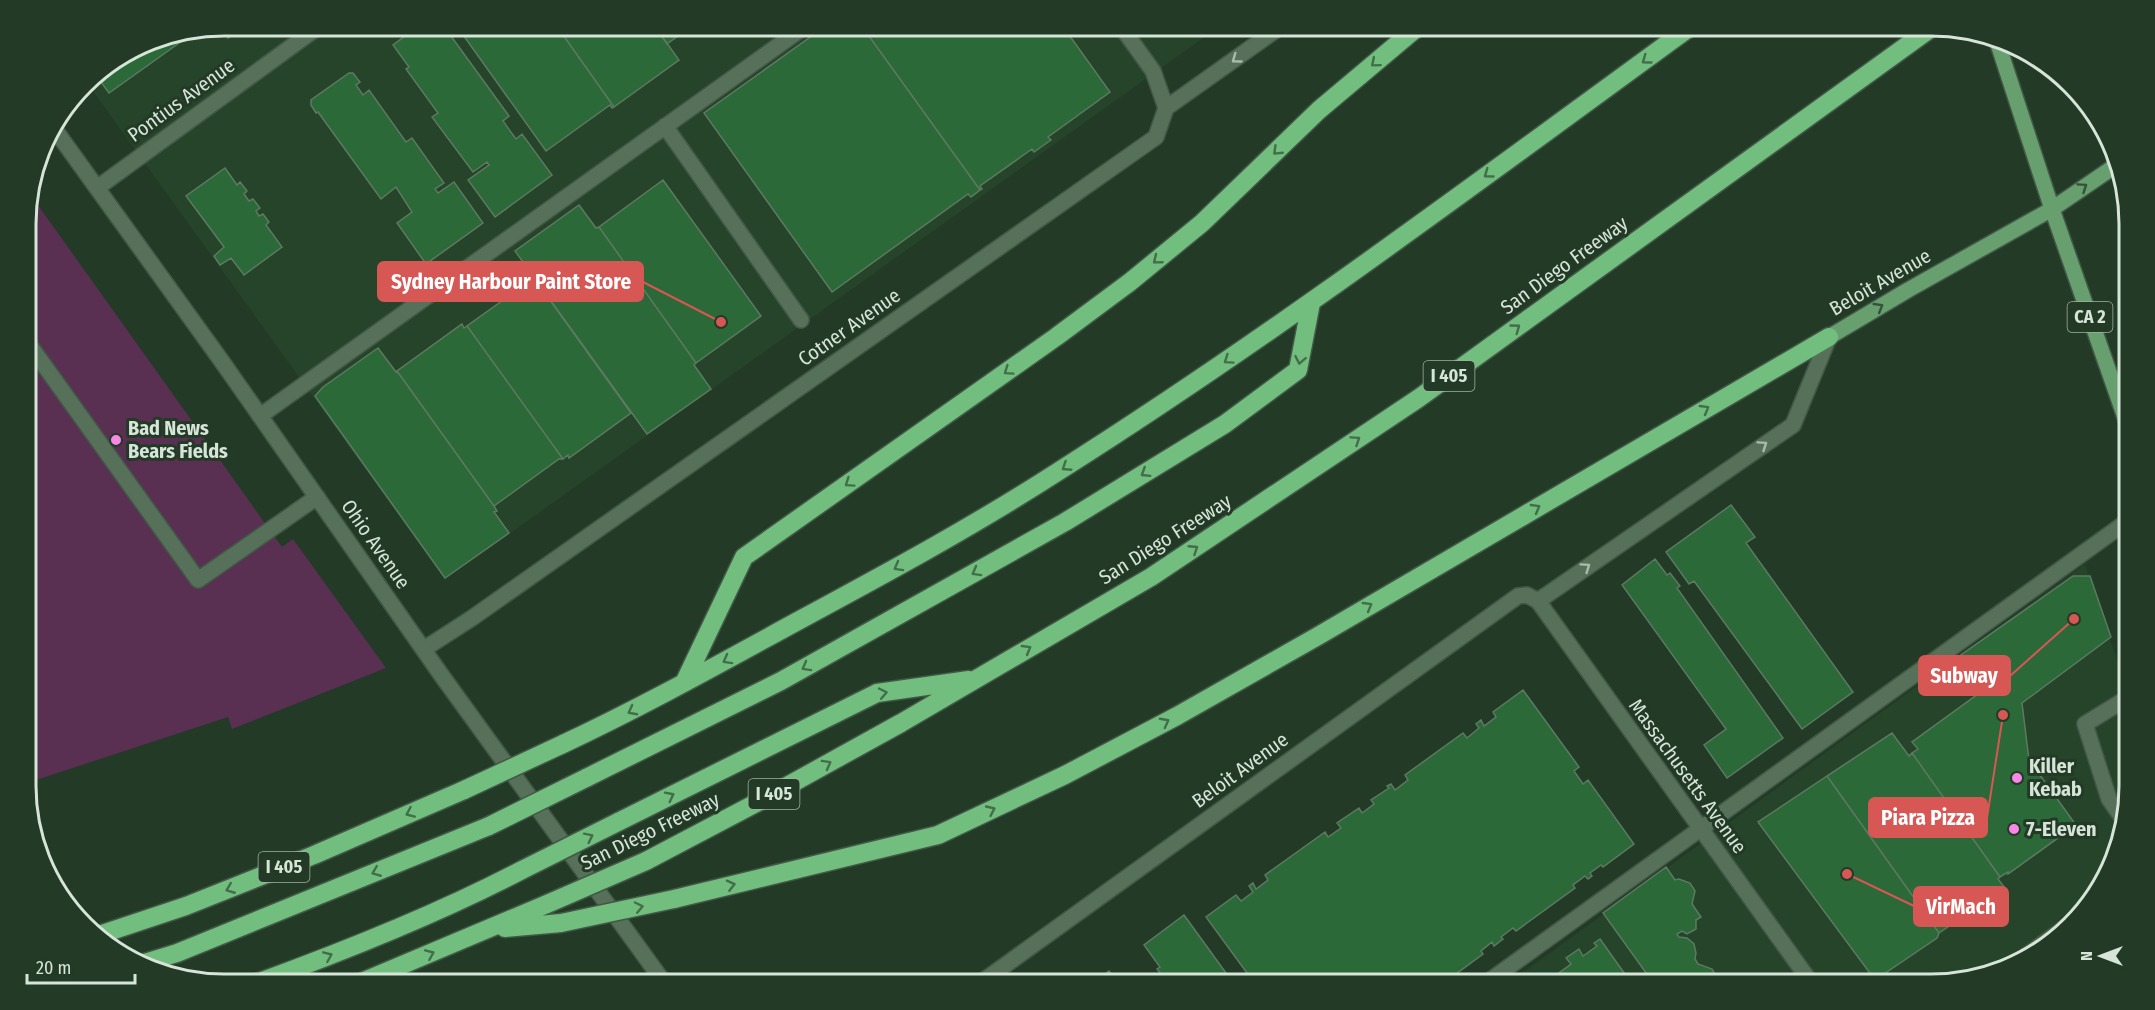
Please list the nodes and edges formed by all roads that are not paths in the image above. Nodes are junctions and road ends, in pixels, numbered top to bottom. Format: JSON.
{"nodes":[{"id":1,"x":307,"y":36,"type":"edge"},
{"id":2,"x":790,"y":36,"type":"edge"},
{"id":3,"x":1127,"y":36,"type":"edge"},
{"id":4,"x":1269,"y":36,"type":"edge"},
{"id":5,"x":1407,"y":36,"type":"edge"},
{"id":6,"x":1679,"y":36,"type":"edge"},
{"id":7,"x":1920,"y":36,"type":"edge"},
{"id":8,"x":2000,"y":49,"type":"edge"},
{"id":9,"x":1166,"y":108,"type":"junction"},
{"id":10,"x":665,"y":126,"type":"junction"},
{"id":11,"x":59,"y":135,"type":"edge"},
{"id":12,"x":2111,"y":169,"type":"edge"},
{"id":13,"x":97,"y":189,"type":"junction"},
{"id":14,"x":2052,"y":208,"type":"junction"},
{"id":15,"x":1311,"y":303,"type":"junction"},
{"id":16,"x":801,"y":320,"type":"dead end"},
{"id":17,"x":1828,"y":337,"type":"junction"},
{"id":18,"x":36,"y":354,"type":"edge"},
{"id":19,"x":2119,"y":400,"type":"edge"},
{"id":20,"x":260,"y":416,"type":"junction"},
{"id":21,"x":317,"y":497,"type":"junction"},
{"id":22,"x":2119,"y":527,"type":"edge"},
{"id":23,"x":1533,"y":598,"type":"junction"},
{"id":24,"x":424,"y":649,"type":"junction"},
{"id":25,"x":977,"y":679,"type":"junction"},
{"id":26,"x":684,"y":683,"type":"junction"},
{"id":27,"x":2119,"y":703,"type":"edge"},
{"id":28,"x":2117,"y":811,"type":"edge"},
{"id":29,"x":1700,"y":828,"type":"junction"},
{"id":30,"x":489,"y":930,"type":"junction"},
{"id":31,"x":106,"y":933,"type":"edge"},
{"id":32,"x":152,"y":960,"type":"edge"},
{"id":33,"x":282,"y":974,"type":"edge"},
{"id":34,"x":381,"y":974,"type":"edge"},
{"id":35,"x":658,"y":974,"type":"edge"},
{"id":36,"x":993,"y":974,"type":"edge"},
{"id":37,"x":1499,"y":974,"type":"edge"},
{"id":38,"x":1805,"y":974,"type":"edge"}],
"edges":[{"from":1,"to":13,"type":"street","name":"Pontius Avenue"},
{"from":2,"to":10,"type":"street"},
{"from":3,"to":9,"type":"street"},
{"from":4,"to":9,"type":"street","one_way":true},
{"from":5,"to":26,"type":"highway","one_way":true},
{"from":6,"to":15,"type":"highway","number":"I 405","one_way":true},
{"from":25,"to":7,"type":"highway","name":"San Diego Freeway","number":"I 405","one_way":true},
{"from":8,"to":14,"type":"main road","number":"CA 2"},
{"from":9,"to":24,"type":"street","name":"Cotner Avenue"},
{"from":10,"to":16,"type":"street"},
{"from":10,"to":20,"type":"street"},
{"from":11,"to":13,"type":"street","name":"Ohio Avenue"},
{"from":14,"to":12,"type":"main road","name":"Beloit Avenue","one_way":true},
{"from":13,"to":20,"type":"street","name":"Ohio Avenue"},
{"from":17,"to":14,"type":"main road","name":"Beloit Avenue","one_way":true},
{"from":14,"to":19,"type":"main road","number":"CA 2"},
{"from":15,"to":26,"type":"highway","number":"I 405","one_way":true},
{"from":15,"to":32,"type":"highway","one_way":true,"bridge":true},
{"from":23,"to":17,"type":"street","name":"Beloit Avenue","one_way":true},
{"from":30,"to":17,"type":"highway","one_way":true,"bridge":true},
{"from":18,"to":21,"type":"street"},
{"from":20,"to":21,"type":"street","name":"Ohio Avenue"},
{"from":21,"to":24,"type":"street","name":"Ohio Avenue"},
{"from":22,"to":29,"type":"street"},
{"from":23,"to":29,"type":"street","name":"Massachusetts Avenue"},
{"from":23,"to":36,"type":"street","name":"Beloit Avenue"},
{"from":24,"to":35,"type":"street","name":"Ohio Avenue"},
{"from":30,"to":25,"type":"highway","name":"San Diego Freeway","number":"I 405","one_way":true,"bridge":true},
{"from":33,"to":25,"type":"highway","one_way":true,"bridge":true},
{"from":26,"to":31,"type":"highway","number":"I 405","one_way":true,"bridge":true},
{"from":27,"to":28,"type":"street"},
{"from":29,"to":37,"type":"street"},
{"from":29,"to":38,"type":"street","name":"Massachusetts Avenue"},
{"from":34,"to":30,"type":"highway","name":"San Diego Freeway","number":"I 405","one_way":true}]}
